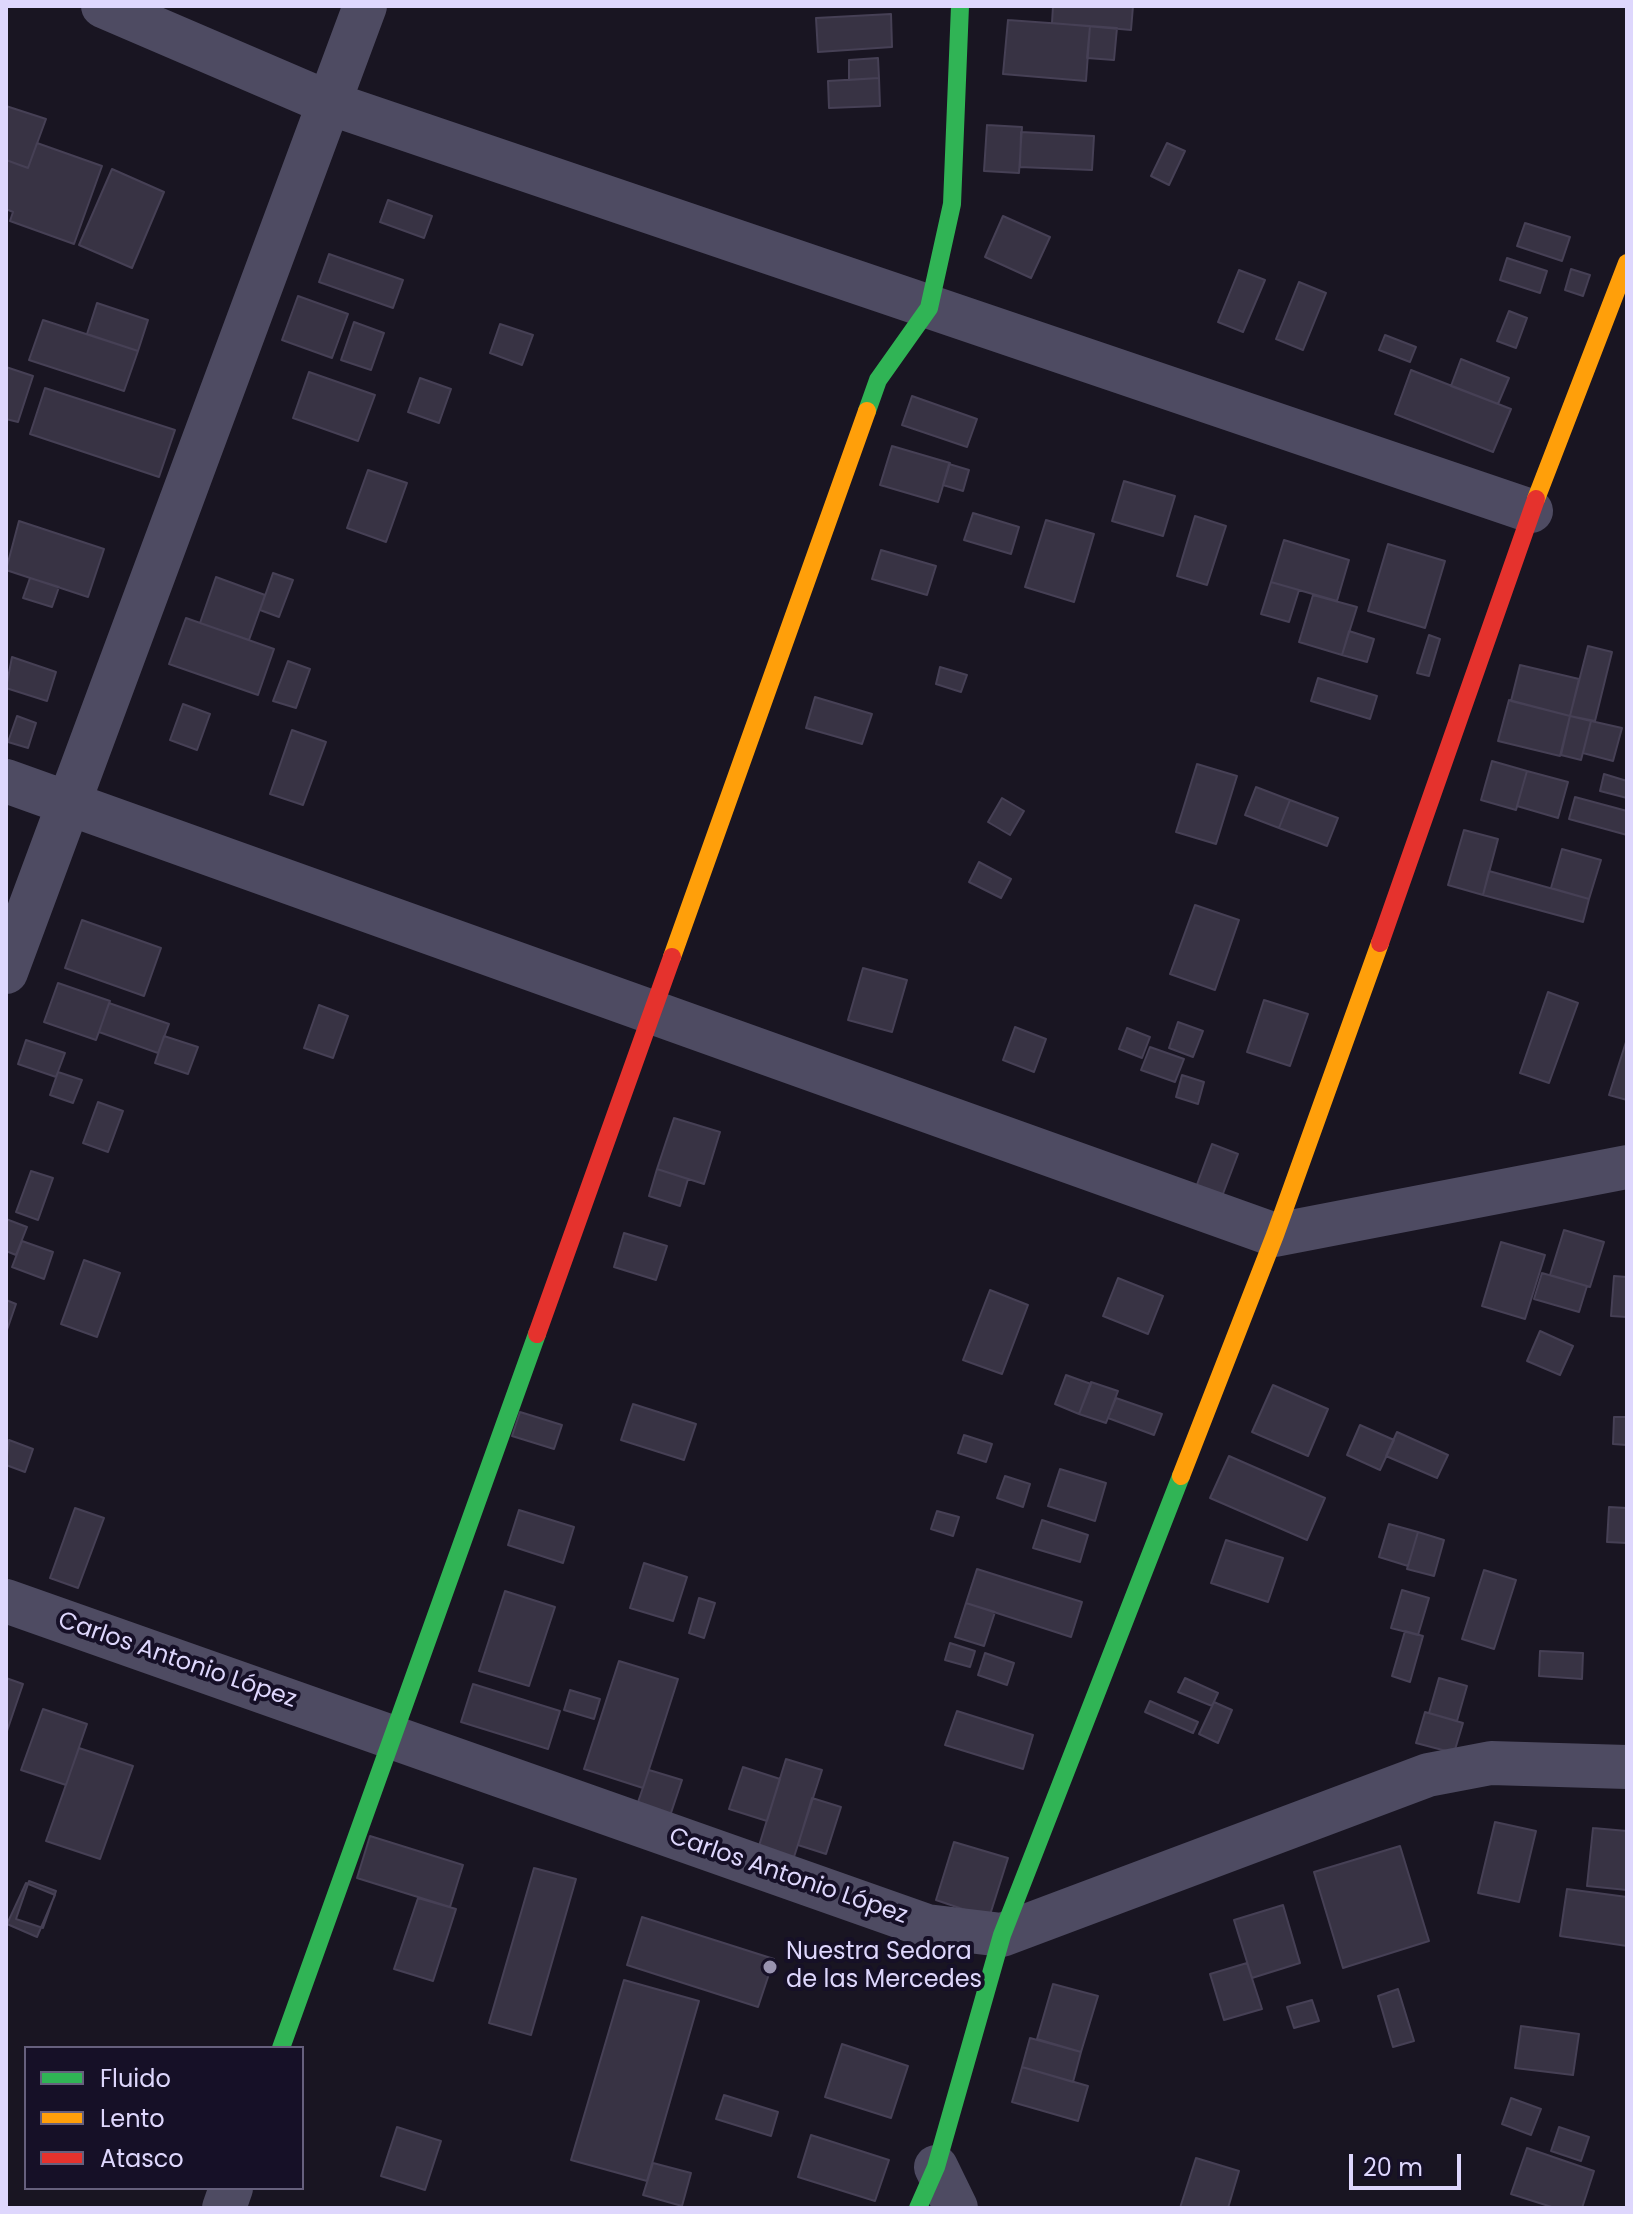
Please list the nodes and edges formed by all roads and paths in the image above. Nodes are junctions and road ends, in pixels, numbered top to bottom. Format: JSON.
{"nodes":[{"id":1,"x":103,"y":6,"type":"edge"},
{"id":2,"x":365,"y":6,"type":"edge"},
{"id":3,"x":960,"y":6,"type":"edge"},
{"id":4,"x":329,"y":103,"type":"junction"},
{"id":5,"x":1627,"y":263,"type":"edge"},
{"id":6,"x":929,"y":308,"type":"junction"},
{"id":7,"x":1531,"y":511,"type":"junction"},
{"id":8,"x":6,"y":781,"type":"edge"},
{"id":9,"x":71,"y":803,"type":"junction"},
{"id":10,"x":6,"y":972,"type":"edge"},
{"id":11,"x":653,"y":1012,"type":"junction"},
{"id":12,"x":1627,"y":1167,"type":"edge"},
{"id":13,"x":1275,"y":1235,"type":"junction"},
{"id":14,"x":6,"y":1601,"type":"edge"},
{"id":15,"x":393,"y":1737,"type":"junction"},
{"id":16,"x":1627,"y":1767,"type":"edge"},
{"id":17,"x":1002,"y":1935,"type":"junction"},
{"id":18,"x":282,"y":2046,"type":"edge"},
{"id":19,"x":936,"y":2167,"type":"junction"},
{"id":20,"x":918,"y":2208,"type":"edge"},
{"id":21,"x":956,"y":2208,"type":"edge"}],
"edges":[{"from":1,"to":4,"type":"street"},
{"from":2,"to":4,"type":"street"},
{"from":3,"to":6,"type":"street"},
{"from":4,"to":6,"type":"street"},
{"from":4,"to":9,"type":"street"},
{"from":5,"to":7,"type":"street"},
{"from":6,"to":7,"type":"street"},
{"from":6,"to":11,"type":"street"},
{"from":7,"to":13,"type":"street"},
{"from":8,"to":9,"type":"street"},
{"from":9,"to":10,"type":"street"},
{"from":9,"to":11,"type":"street"},
{"from":11,"to":13,"type":"street"},
{"from":11,"to":15,"type":"street"},
{"from":12,"to":13,"type":"street"},
{"from":13,"to":17,"type":"street"},
{"from":14,"to":15,"type":"street","name":"Carlos Antonio López"},
{"from":15,"to":17,"type":"street","name":"Carlos Antonio López"},
{"from":15,"to":18,"type":"street"},
{"from":16,"to":17,"type":"street","name":"Carlos Antonio López"},
{"from":17,"to":19,"type":"street"},
{"from":19,"to":20,"type":"street"},
{"from":19,"to":21,"type":"street"}]}
